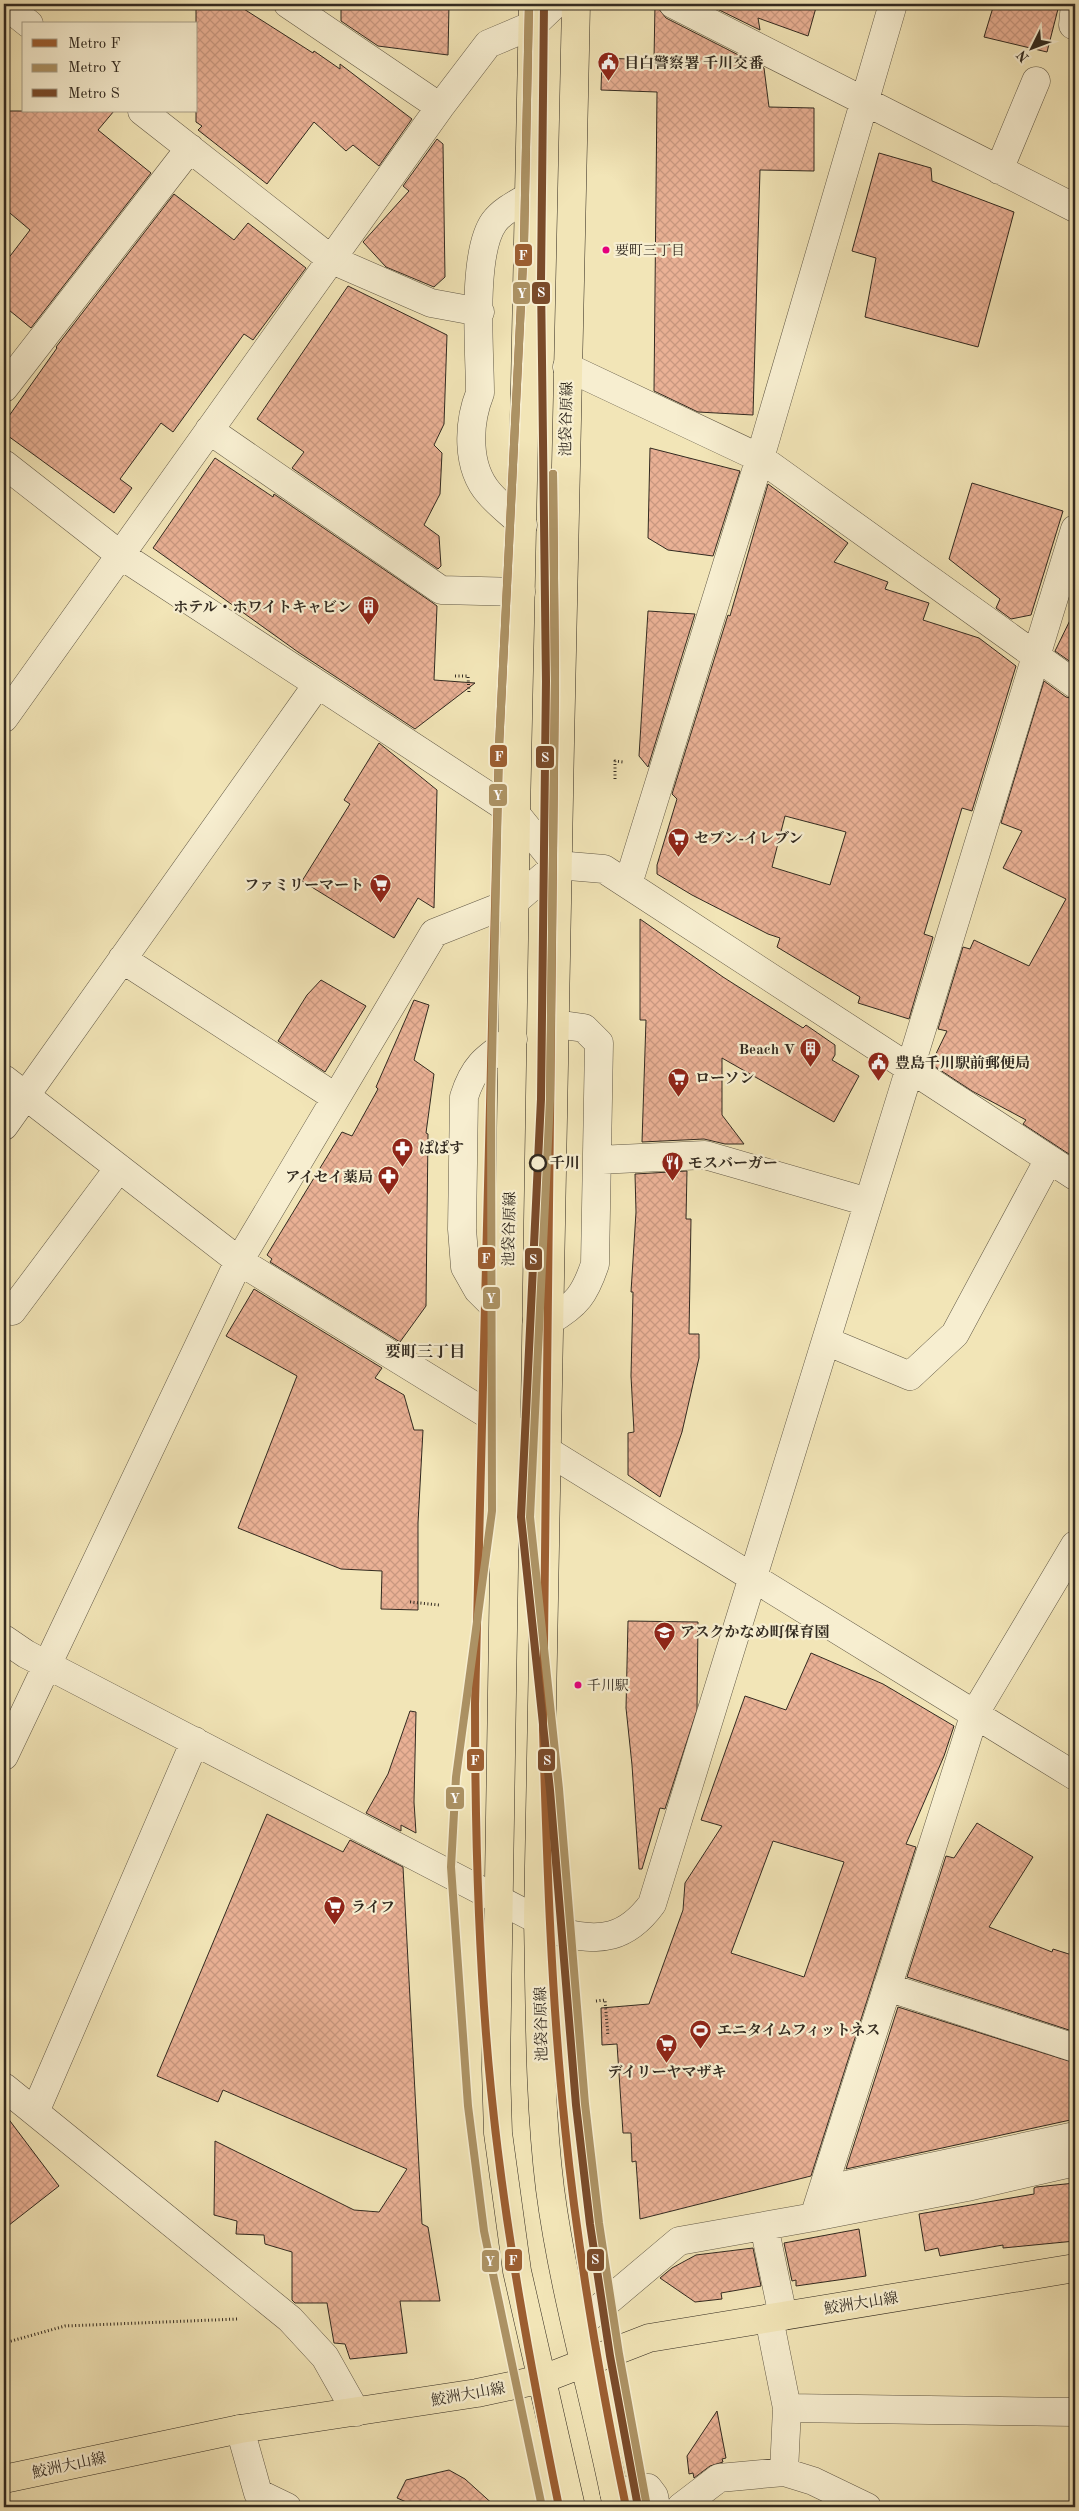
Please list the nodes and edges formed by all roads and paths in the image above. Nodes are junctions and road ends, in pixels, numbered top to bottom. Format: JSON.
{"nodes":[{"id":1,"x":4,"y":4,"type":"edge"},
{"id":2,"x":288,"y":4,"type":"edge"},
{"id":3,"x":555,"y":4,"type":"edge"},
{"id":4,"x":576,"y":4,"type":"edge"},
{"id":5,"x":674,"y":4,"type":"edge"},
{"id":6,"x":893,"y":4,"type":"edge"},
{"id":7,"x":533,"y":14,"type":"edge"},
{"id":8,"x":26,"y":22,"type":"edge"},
{"id":9,"x":1036,"y":81,"type":"dead end"},
{"id":10,"x":865,"y":103,"type":"junction"},
{"id":11,"x":440,"y":107,"type":"junction"},
{"id":12,"x":143,"y":112,"type":"edge"},
{"id":13,"x":190,"y":148,"type":"junction"},
{"id":14,"x":999,"y":170,"type":"junction"},
{"id":15,"x":528,"y":197,"type":"junction"},
{"id":16,"x":1075,"y":208,"type":"edge"},
{"id":17,"x":332,"y":260,"type":"junction"},
{"id":18,"x":480,"y":312,"type":"junction"},
{"id":19,"x":568,"y":367,"type":"junction"},
{"id":20,"x":4,"y":388,"type":"edge"},
{"id":21,"x":209,"y":430,"type":"junction"},
{"id":22,"x":760,"y":458,"type":"junction"},
{"id":23,"x":4,"y":464,"type":"edge"},
{"id":24,"x":523,"y":525,"type":"junction"},
{"id":25,"x":1075,"y":529,"type":"edge"},
{"id":26,"x":119,"y":554,"type":"junction"},
{"id":27,"x":521,"y":592,"type":"junction"},
{"id":28,"x":1036,"y":656,"type":"junction"},
{"id":29,"x":454,"y":676,"type":"dead end"},
{"id":30,"x":1075,"y":684,"type":"edge"},
{"id":31,"x":317,"y":685,"type":"junction"},
{"id":32,"x":469,"y":693,"type":"dead end"},
{"id":33,"x":4,"y":718,"type":"edge"},
{"id":34,"x":623,"y":762,"type":"dead end"},
{"id":35,"x":615,"y":779,"type":"dead end"},
{"id":36,"x":516,"y":814,"type":"junction"},
{"id":37,"x":557,"y":865,"type":"junction"},
{"id":38,"x":628,"y":884,"type":"junction"},
{"id":39,"x":515,"y":900,"type":"junction"},
{"id":40,"x":122,"y":959,"type":"junction"},
{"id":41,"x":555,"y":1024,"type":"junction"},
{"id":42,"x":512,"y":1039,"type":"junction"},
{"id":43,"x":909,"y":1067,"type":"junction"},
{"id":44,"x":4,"y":1079,"type":"edge"},
{"id":45,"x":26,"y":1096,"type":"junction"},
{"id":46,"x":335,"y":1098,"type":"junction"},
{"id":47,"x":4,"y":1126,"type":"edge"},
{"id":48,"x":1049,"y":1159,"type":"junction"},
{"id":49,"x":597,"y":1160,"type":"junction"},
{"id":50,"x":119,"y":1168,"type":"junction"},
{"id":51,"x":1075,"y":1176,"type":"edge"},
{"id":52,"x":868,"y":1202,"type":"junction"},
{"id":53,"x":239,"y":1261,"type":"junction"},
{"id":54,"x":4,"y":1304,"type":"edge"},
{"id":55,"x":508,"y":1320,"type":"junction"},
{"id":56,"x":549,"y":1320,"type":"junction"},
{"id":57,"x":826,"y":1341,"type":"junction"},
{"id":58,"x":505,"y":1424,"type":"junction"},
{"id":59,"x":547,"y":1449,"type":"junction"},
{"id":60,"x":1075,"y":1545,"type":"edge"},
{"id":61,"x":756,"y":1579,"type":"junction"},
{"id":62,"x":410,"y":1602,"type":"dead end"},
{"id":63,"x":439,"y":1605,"type":"dead end"},
{"id":64,"x":4,"y":1638,"type":"edge"},
{"id":65,"x":47,"y":1665,"type":"junction"},
{"id":66,"x":975,"y":1713,"type":"junction"},
{"id":67,"x":195,"y":1741,"type":"junction"},
{"id":68,"x":4,"y":1756,"type":"edge"},
{"id":69,"x":1075,"y":1776,"type":"edge"},
{"id":70,"x":498,"y":1899,"type":"junction"},
{"id":71,"x":538,"y":1920,"type":"junction"},
{"id":72,"x":888,"y":1986,"type":"junction"},
{"id":73,"x":596,"y":2001,"type":"dead end"},
{"id":74,"x":608,"y":2036,"type":"dead end"},
{"id":75,"x":1075,"y":2048,"type":"edge"},
{"id":76,"x":4,"y":2087,"type":"edge"},
{"id":77,"x":35,"y":2112,"type":"junction"},
{"id":78,"x":1075,"y":2136,"type":"edge"},
{"id":79,"x":1075,"y":2162,"type":"edge"},
{"id":80,"x":823,"y":2190,"type":"junction"},
{"id":81,"x":814,"y":2217,"type":"junction"},
{"id":82,"x":764,"y":2226,"type":"junction"},
{"id":83,"x":1075,"y":2268,"type":"edge"},
{"id":84,"x":776,"y":2317,"type":"junction"},
{"id":85,"x":242,"y":2319,"type":"dead end"},
{"id":86,"x":577,"y":2327,"type":"junction"},
{"id":87,"x":4,"y":2343,"type":"edge"},
{"id":88,"x":585,"y":2362,"type":"junction"},
{"id":89,"x":543,"y":2379,"type":"junction"},
{"id":90,"x":787,"y":2408,"type":"junction"},
{"id":91,"x":356,"y":2412,"type":"junction"},
{"id":92,"x":1075,"y":2412,"type":"edge"},
{"id":93,"x":240,"y":2429,"type":"junction"},
{"id":94,"x":784,"y":2472,"type":"junction"},
{"id":95,"x":4,"y":2479,"type":"edge"},
{"id":96,"x":616,"y":2499,"type":"edge"},
{"id":97,"x":287,"y":2507,"type":"edge"},
{"id":98,"x":571,"y":2507,"type":"edge"},
{"id":99,"x":656,"y":2507,"type":"edge"},
{"id":100,"x":681,"y":2507,"type":"edge"},
{"id":101,"x":867,"y":2507,"type":"edge"}],
"edges":[{"from":1,"to":8,"type":"street"},
{"from":2,"to":11,"type":"street"},
{"from":3,"to":7,"type":"street"},
{"from":4,"to":19,"type":"main road","name":"池袋谷原線"},
{"from":5,"to":10,"type":"street"},
{"from":6,"to":10,"type":"street"},
{"from":7,"to":11,"type":"street"},
{"from":7,"to":15,"type":"main road","name":"池袋谷原線"},
{"from":9,"to":14,"type":"street"},
{"from":10,"to":14,"type":"street"},
{"from":10,"to":22,"type":"street"},
{"from":11,"to":17,"type":"street"},
{"from":12,"to":13,"type":"street"},
{"from":13,"to":17,"type":"street"},
{"from":13,"to":20,"type":"street"},
{"from":14,"to":16,"type":"street"},
{"from":15,"to":18,"type":"street"},
{"from":15,"to":24,"type":"main road","name":"池袋谷原線"},
{"from":17,"to":18,"type":"street"},
{"from":17,"to":21,"type":"street"},
{"from":18,"to":24,"type":"street"},
{"from":19,"to":22,"type":"street"},
{"from":19,"to":37,"type":"main road","name":"池袋谷原線"},
{"from":21,"to":26,"type":"street"},
{"from":21,"to":27,"type":"street"},
{"from":22,"to":28,"type":"street"},
{"from":22,"to":38,"type":"street"},
{"from":23,"to":26,"type":"street"},
{"from":24,"to":27,"type":"main road","name":"池袋谷原線"},
{"from":25,"to":28,"type":"street"},
{"from":26,"to":31,"type":"street"},
{"from":26,"to":33,"type":"street"},
{"from":27,"to":36,"type":"main road","name":"池袋谷原線"},
{"from":28,"to":30,"type":"street"},
{"from":28,"to":43,"type":"street"},
{"from":29,"to":32,"type":"path"},
{"from":31,"to":36,"type":"street"},
{"from":31,"to":40,"type":"street"},
{"from":34,"to":35,"type":"path"},
{"from":36,"to":37,"type":"street"},
{"from":36,"to":39,"type":"main road","name":"池袋谷原線"},
{"from":37,"to":38,"type":"street"},
{"from":37,"to":39,"type":"street"},
{"from":37,"to":41,"type":"main road","name":"池袋谷原線"},
{"from":38,"to":43,"type":"street"},
{"from":39,"to":42,"type":"main road","name":"池袋谷原線"},
{"from":39,"to":46,"type":"street"},
{"from":40,"to":45,"type":"street"},
{"from":40,"to":46,"type":"street"},
{"from":41,"to":49,"type":"street"},
{"from":41,"to":56,"type":"main road","name":"池袋谷原線"},
{"from":42,"to":55,"type":"main road","name":"池袋谷原線"},
{"from":42,"to":55,"type":"street"},
{"from":43,"to":48,"type":"street"},
{"from":43,"to":52,"type":"street"},
{"from":44,"to":45,"type":"street"},
{"from":45,"to":47,"type":"street"},
{"from":45,"to":50,"type":"street"},
{"from":46,"to":53,"type":"street"},
{"from":48,"to":51,"type":"street"},
{"from":48,"to":57,"type":"street"},
{"from":49,"to":52,"type":"street"},
{"from":49,"to":56,"type":"street"},
{"from":50,"to":53,"type":"street"},
{"from":50,"to":54,"type":"street"},
{"from":52,"to":57,"type":"street"},
{"from":53,"to":58,"type":"street"},
{"from":53,"to":65,"type":"street"},
{"from":55,"to":58,"type":"main road","name":"池袋谷原線"},
{"from":56,"to":59,"type":"main road","name":"池袋谷原線"},
{"from":57,"to":61,"type":"street"},
{"from":58,"to":59,"type":"street"},
{"from":58,"to":70,"type":"main road","name":"池袋谷原線"},
{"from":59,"to":61,"type":"street"},
{"from":59,"to":71,"type":"main road","name":"池袋谷原線"},
{"from":60,"to":66,"type":"street"},
{"from":61,"to":66,"type":"street"},
{"from":61,"to":71,"type":"street"},
{"from":62,"to":63,"type":"path"},
{"from":64,"to":65,"type":"street"},
{"from":65,"to":67,"type":"street"},
{"from":65,"to":68,"type":"street"},
{"from":66,"to":69,"type":"street"},
{"from":66,"to":72,"type":"street"},
{"from":67,"to":70,"type":"street"},
{"from":67,"to":77,"type":"street"},
{"from":70,"to":71,"type":"street"},
{"from":70,"to":89,"type":"main road","name":"池袋谷原線"},
{"from":71,"to":86,"type":"main road","name":"池袋谷原線"},
{"from":72,"to":75,"type":"street"},
{"from":72,"to":80,"type":"street"},
{"from":73,"to":74,"type":"path"},
{"from":76,"to":77,"type":"street"},
{"from":77,"to":91,"type":"street"},
{"from":78,"to":80,"type":"street"},
{"from":79,"to":81,"type":"street"},
{"from":80,"to":81,"type":"street"},
{"from":81,"to":82,"type":"street"},
{"from":82,"to":84,"type":"street"},
{"from":82,"to":86,"type":"street"},
{"from":83,"to":84,"type":"main road","name":"鮫洲大山線"},
{"from":84,"to":88,"type":"main road","name":"鮫洲大山線"},
{"from":84,"to":90,"type":"street"},
{"from":85,"to":87,"type":"path"},
{"from":86,"to":88,"type":"main road","name":"池袋谷原線"},
{"from":88,"to":89,"type":"main road","name":"鮫洲大山線"},
{"from":88,"to":96,"type":"main road","name":"池袋谷原線"},
{"from":89,"to":91,"type":"main road","name":"鮫洲大山線"},
{"from":89,"to":98,"type":"main road","name":"池袋谷原線"},
{"from":90,"to":92,"type":"street"},
{"from":90,"to":94,"type":"street"},
{"from":91,"to":93,"type":"main road","name":"鮫洲大山線"},
{"from":93,"to":95,"type":"main road","name":"鮫洲大山線"},
{"from":93,"to":97,"type":"street"},
{"from":94,"to":100,"type":"street"},
{"from":94,"to":101,"type":"street"},
{"from":96,"to":99,"type":"street"}]}
